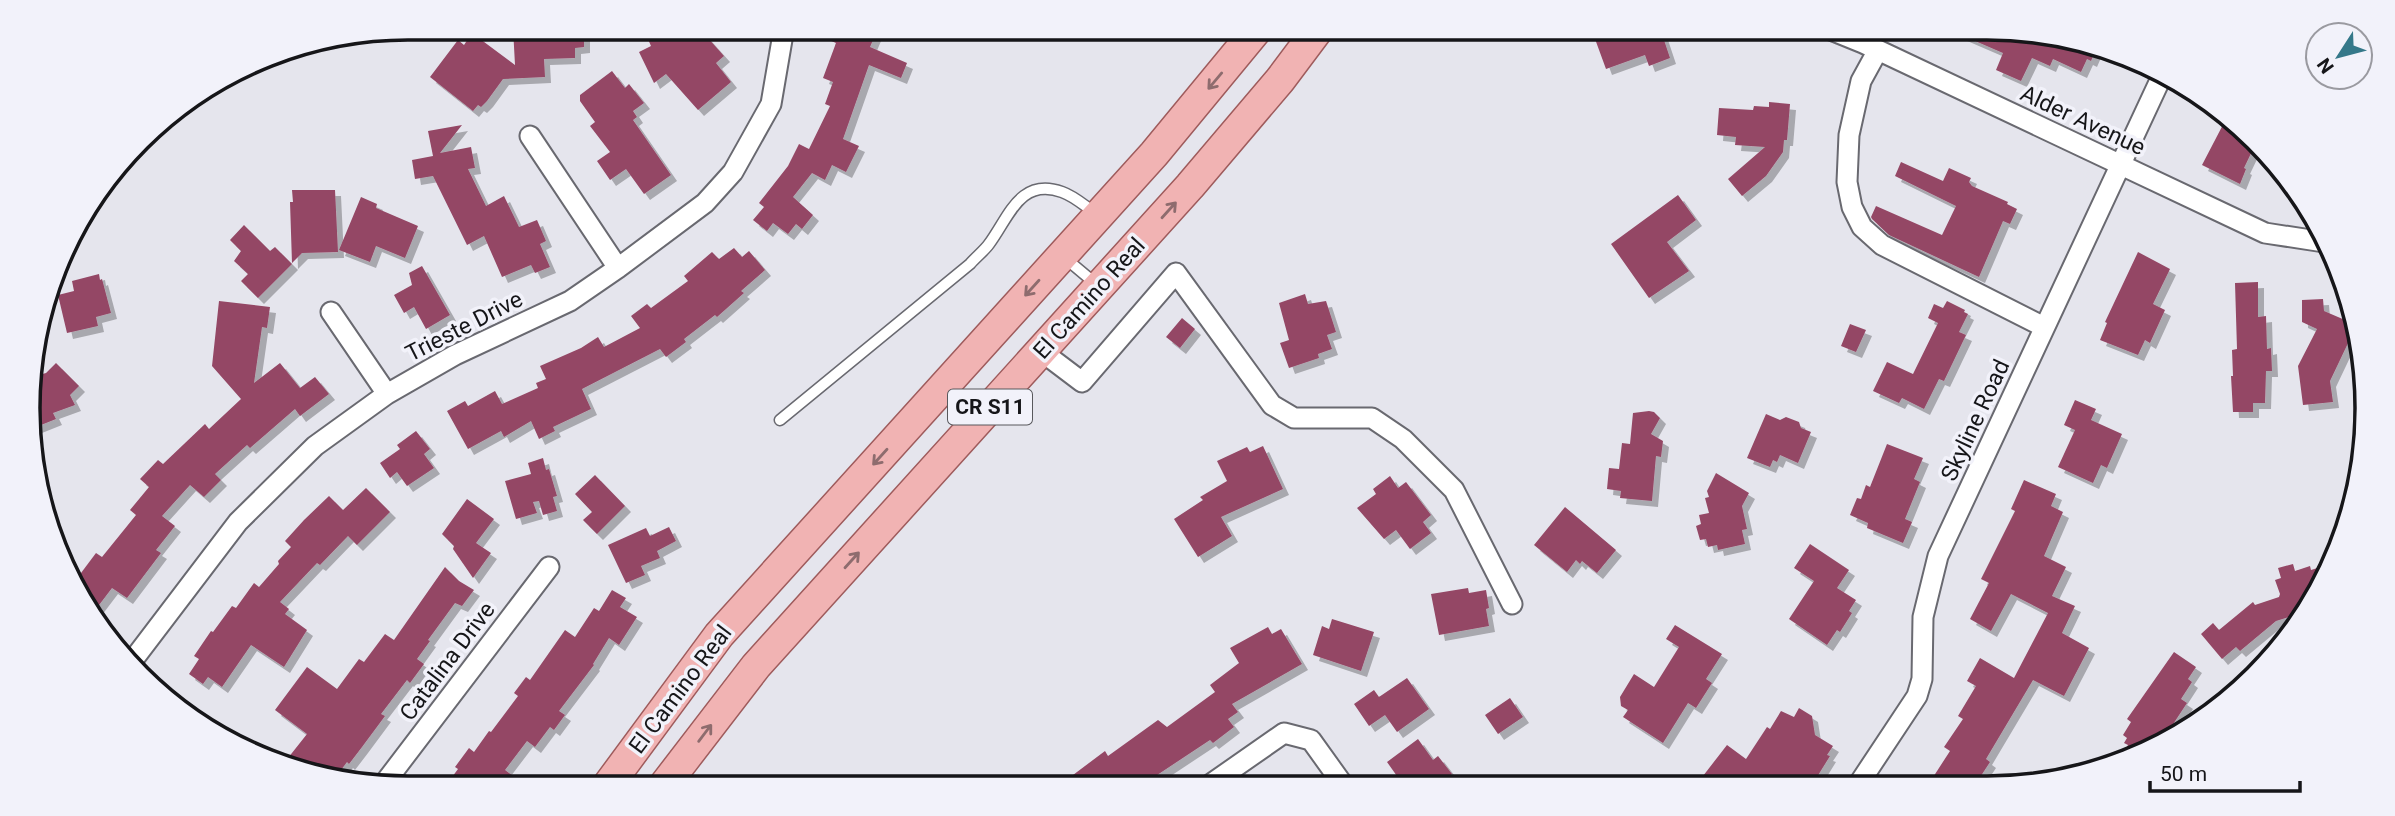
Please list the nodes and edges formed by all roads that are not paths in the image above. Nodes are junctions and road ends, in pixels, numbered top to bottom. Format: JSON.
{"nodes":[{"id":1,"x":783,"y":40,"type":"edge"},
{"id":2,"x":1248,"y":40,"type":"edge"},
{"id":3,"x":1310,"y":40,"type":"edge"},
{"id":4,"x":1870,"y":40,"type":"edge"},
{"id":5,"x":2159,"y":83,"type":"edge"},
{"id":6,"x":530,"y":136,"type":"dead end"},
{"id":7,"x":2121,"y":165,"type":"junction"},
{"id":8,"x":1098,"y":215,"type":"junction"},
{"id":9,"x":2314,"y":241,"type":"edge"},
{"id":10,"x":1062,"y":255,"type":"junction"},
{"id":11,"x":618,"y":268,"type":"junction"},
{"id":12,"x":1099,"y":287,"type":"junction"},
{"id":13,"x":331,"y":312,"type":"dead end"},
{"id":14,"x":2044,"y":327,"type":"junction"},
{"id":15,"x":1041,"y":351,"type":"junction"},
{"id":16,"x":387,"y":394,"type":"junction"},
{"id":17,"x":780,"y":420,"type":"dead end"},
{"id":18,"x":549,"y":567,"type":"dead end"},
{"id":19,"x":1512,"y":604,"type":"dead end"},
{"id":20,"x":137,"y":655,"type":"edge"},
{"id":21,"x":390,"y":775,"type":"edge"},
{"id":22,"x":615,"y":776,"type":"edge"},
{"id":23,"x":672,"y":776,"type":"edge"},
{"id":24,"x":1222,"y":776,"type":"edge"},
{"id":25,"x":1337,"y":776,"type":"edge"},
{"id":26,"x":1864,"y":776,"type":"edge"}],
"edges":[{"from":1,"to":11,"type":"street","name":"Trieste Drive"},
{"from":2,"to":8,"type":"main road","name":"El Camino Real","number":"CR S11","one_way":true},
{"from":12,"to":3,"type":"main road","name":"El Camino Real","number":"CR S11","one_way":true},
{"from":4,"to":7,"type":"street","name":"Alder Avenue"},
{"from":4,"to":14,"type":"street"},
{"from":5,"to":7,"type":"street","name":"Skyline Road"},
{"from":6,"to":11,"type":"street"},
{"from":7,"to":9,"type":"street","name":"Alder Avenue"},
{"from":7,"to":14,"type":"street","name":"Skyline Road"},
{"from":8,"to":10,"type":"main road","name":"El Camino Real","number":"CR S11"},
{"from":8,"to":17,"type":"lane"},
{"from":10,"to":12,"type":"lane"},
{"from":10,"to":22,"type":"main road","name":"El Camino Real","number":"CR S11","one_way":true},
{"from":11,"to":16,"type":"street","name":"Trieste Drive"},
{"from":12,"to":15,"type":"main road","name":"El Camino Real","number":"CR S11"},
{"from":13,"to":16,"type":"street"},
{"from":14,"to":26,"type":"street","name":"Skyline Road"},
{"from":15,"to":19,"type":"street"},
{"from":23,"to":15,"type":"main road","name":"El Camino Real","number":"CR S11","one_way":true},
{"from":16,"to":20,"type":"street","name":"Trieste Drive"},
{"from":18,"to":21,"type":"street","name":"Catalina Drive"},
{"from":24,"to":25,"type":"street"}]}
